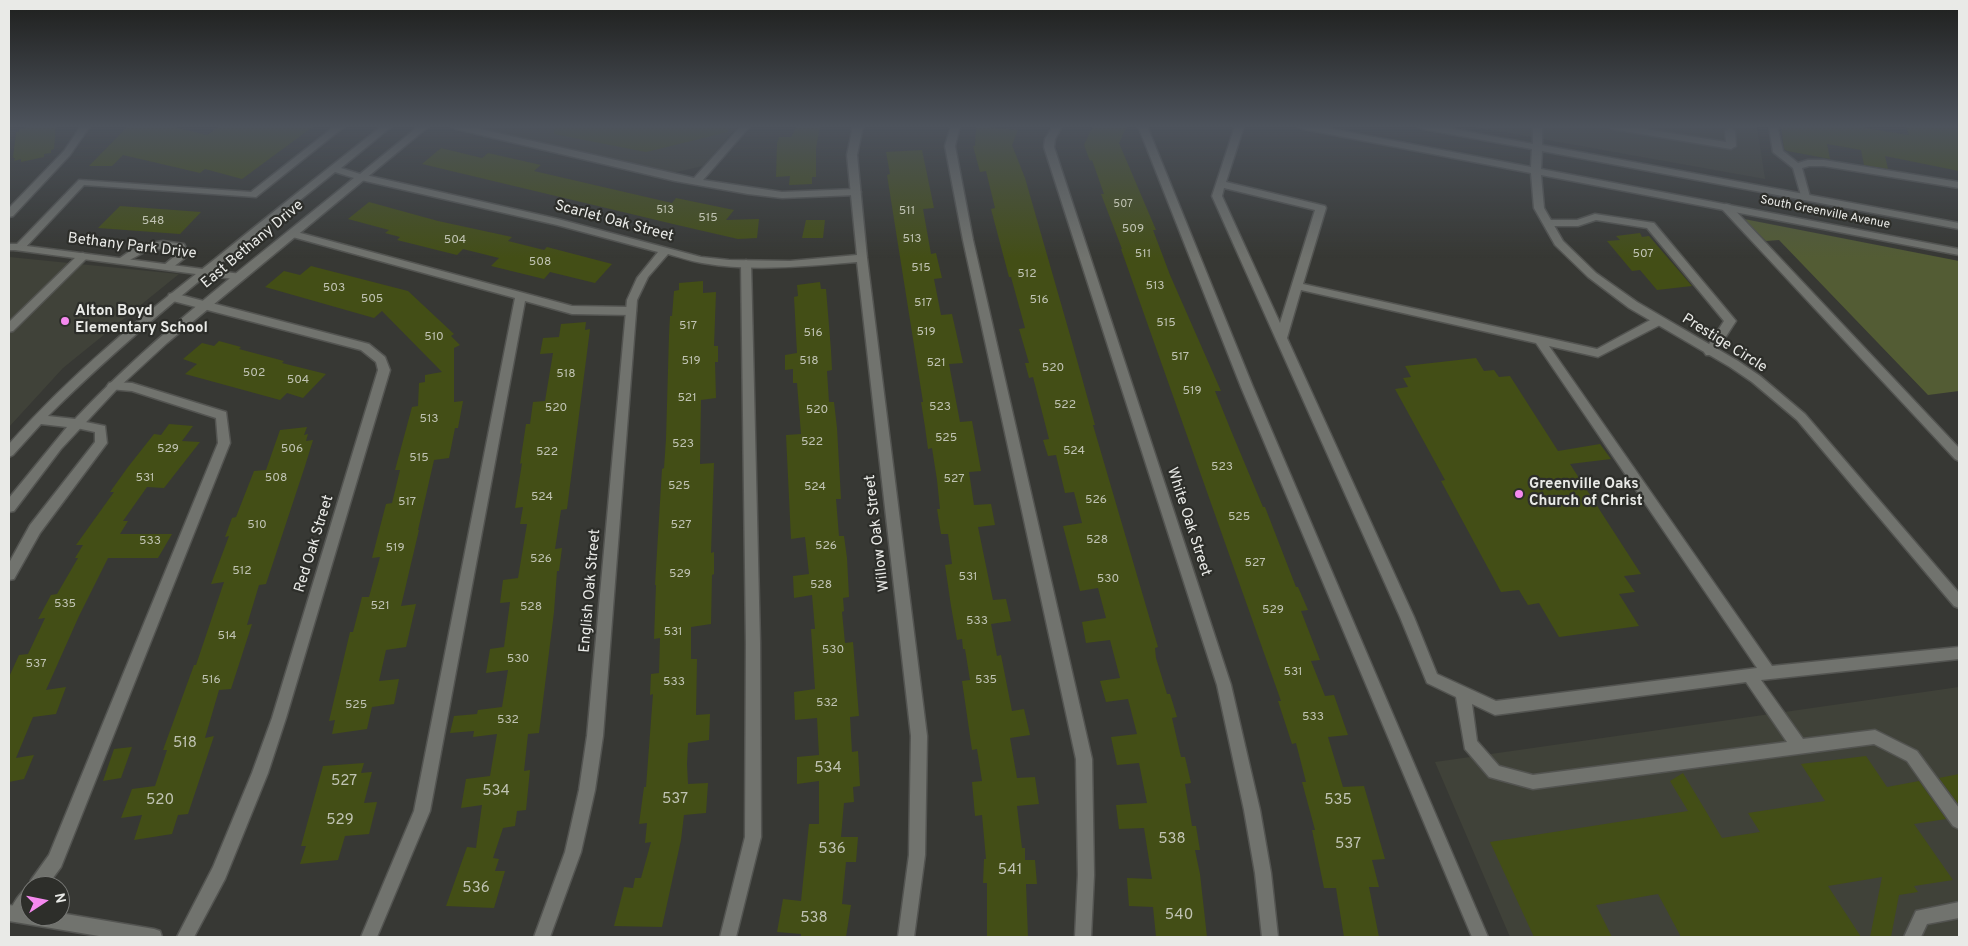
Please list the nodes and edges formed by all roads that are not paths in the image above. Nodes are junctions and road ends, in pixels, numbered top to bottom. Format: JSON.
{"nodes":[{"id":1,"x":51,"y":170,"type":"edge"},
{"id":2,"x":285,"y":170,"type":"edge"},
{"id":3,"x":333,"y":170,"type":"edge"},
{"id":4,"x":338,"y":170,"type":"edge"},
{"id":5,"x":369,"y":170,"type":"edge"},
{"id":6,"x":645,"y":170,"type":"edge"},
{"id":7,"x":707,"y":170,"type":"edge"},
{"id":8,"x":854,"y":170,"type":"edge"},
{"id":9,"x":955,"y":170,"type":"edge"},
{"id":10,"x":1057,"y":170,"type":"edge"},
{"id":11,"x":1160,"y":170,"type":"edge"},
{"id":12,"x":1225,"y":170,"type":"edge"},
{"id":13,"x":1536,"y":170,"type":"joint"},
{"id":14,"x":1661,"y":170,"type":"edge"},
{"id":15,"x":1798,"y":170,"type":"edge"},
{"id":16,"x":1868,"y":170,"type":"edge"},
{"id":17,"x":361,"y":177,"type":"junction"},
{"id":18,"x":696,"y":182,"type":"junction"},
{"id":19,"x":1221,"y":184,"type":"junction"},
{"id":20,"x":1959,"y":185,"type":"edge"},
{"id":21,"x":856,"y":192,"type":"junction"},
{"id":22,"x":1805,"y":197,"type":"junction"},
{"id":23,"x":1726,"y":207,"type":"junction"},
{"id":24,"x":9,"y":214,"type":"edge"},
{"id":25,"x":1548,"y":223,"type":"junction"},
{"id":26,"x":1959,"y":226,"type":"edge"},
{"id":27,"x":293,"y":234,"type":"junction"},
{"id":28,"x":14,"y":247,"type":"edge"},
{"id":29,"x":664,"y":252,"type":"junction"},
{"id":30,"x":1959,"y":252,"type":"edge"},
{"id":31,"x":83,"y":256,"type":"junction"},
{"id":32,"x":862,"y":258,"type":"junction"},
{"id":33,"x":122,"y":260,"type":"junction"},
{"id":34,"x":746,"y":263,"type":"junction"},
{"id":35,"x":168,"y":266,"type":"junction"},
{"id":36,"x":207,"y":272,"type":"junction"},
{"id":37,"x":241,"y":278,"type":"junction"},
{"id":38,"x":1297,"y":286,"type":"junction"},
{"id":39,"x":521,"y":296,"type":"junction"},
{"id":40,"x":173,"y":297,"type":"junction"},
{"id":41,"x":207,"y":305,"type":"junction"},
{"id":42,"x":631,"y":311,"type":"junction"},
{"id":43,"x":1658,"y":321,"type":"junction"},
{"id":44,"x":9,"y":328,"type":"edge"},
{"id":45,"x":1281,"y":338,"type":"junction"},
{"id":46,"x":1540,"y":341,"type":"junction"},
{"id":47,"x":1710,"y":352,"type":"junction"},
{"id":48,"x":113,"y":386,"type":"junction"},
{"id":49,"x":38,"y":419,"type":"junction"},
{"id":50,"x":76,"y":424,"type":"junction"},
{"id":51,"x":9,"y":452,"type":"edge"},
{"id":52,"x":1959,"y":456,"type":"edge"},
{"id":53,"x":9,"y":507,"type":"edge"},
{"id":54,"x":9,"y":575,"type":"edge"},
{"id":55,"x":1959,"y":602,"type":"edge"},
{"id":56,"x":1959,"y":653,"type":"edge"},
{"id":57,"x":1768,"y":674,"type":"junction"},
{"id":58,"x":1750,"y":676,"type":"junction"},
{"id":59,"x":1463,"y":693,"type":"junction"},
{"id":60,"x":1800,"y":747,"type":"junction"},
{"id":61,"x":1959,"y":821,"type":"edge"},
{"id":62,"x":44,"y":876,"type":"edge"},
{"id":63,"x":1959,"y":910,"type":"edge"},
{"id":64,"x":13,"y":914,"type":"edge"},
{"id":65,"x":154,"y":937,"type":"edge"},
{"id":66,"x":185,"y":937,"type":"edge"},
{"id":67,"x":369,"y":937,"type":"edge"},
{"id":68,"x":542,"y":937,"type":"edge"},
{"id":69,"x":728,"y":937,"type":"edge"},
{"id":70,"x":906,"y":937,"type":"edge"},
{"id":71,"x":1083,"y":937,"type":"edge"},
{"id":72,"x":1270,"y":937,"type":"edge"},
{"id":73,"x":1480,"y":937,"type":"edge"},
{"id":74,"x":1912,"y":937,"type":"edge"}],
"edges":[{"from":1,"to":24,"type":"street"},
{"from":2,"to":28,"type":"street"},
{"from":3,"to":36,"type":"street","name":"East Bethany Drive"},
{"from":4,"to":17,"type":"street","name":"Scarlet Oak Street"},
{"from":5,"to":17,"type":"street","name":"East Bethany Drive"},
{"from":6,"to":18,"type":"street"},
{"from":7,"to":18,"type":"street"},
{"from":8,"to":21,"type":"street","name":"Willow Oak Street"},
{"from":9,"to":71,"type":"street"},
{"from":10,"to":72,"type":"street","name":"White Oak Street"},
{"from":11,"to":73,"type":"street"},
{"from":12,"to":19,"type":"street"},
{"from":13,"to":23,"type":"street","name":"South Greenville Avenue"},
{"from":13,"to":25,"type":"street","name":"Prestige Circle"},
{"from":14,"to":22,"type":"street","name":"South Greenville Avenue"},
{"from":15,"to":22,"type":"street"},
{"from":16,"to":20,"type":"street"},
{"from":17,"to":27,"type":"street","name":"East Bethany Drive"},
{"from":17,"to":29,"type":"street","name":"Scarlet Oak Street"},
{"from":18,"to":21,"type":"street"},
{"from":19,"to":38,"type":"street"},
{"from":19,"to":45,"type":"street"},
{"from":21,"to":32,"type":"street","name":"Willow Oak Street"},
{"from":22,"to":26,"type":"street","name":"South Greenville Avenue"},
{"from":23,"to":30,"type":"street","name":"South Greenville Avenue"},
{"from":23,"to":52,"type":"street"},
{"from":25,"to":43,"type":"street","name":"Prestige Circle"},
{"from":25,"to":47,"type":"street"},
{"from":27,"to":37,"type":"street","name":"East Bethany Drive"},
{"from":27,"to":39,"type":"street"},
{"from":28,"to":31,"type":"street","name":"Bethany Park Drive"},
{"from":29,"to":34,"type":"street","name":"Scarlet Oak Street"},
{"from":29,"to":42,"type":"street","name":"English Oak Street"},
{"from":31,"to":33,"type":"street","name":"Bethany Park Drive"},
{"from":31,"to":44,"type":"street"},
{"from":32,"to":34,"type":"street","name":"Scarlet Oak Street"},
{"from":32,"to":70,"type":"street","name":"Willow Oak Street"},
{"from":33,"to":35,"type":"street","name":"Bethany Park Drive"},
{"from":33,"to":35,"type":"street"},
{"from":34,"to":69,"type":"street"},
{"from":35,"to":36,"type":"street","name":"Bethany Park Drive"},
{"from":36,"to":37,"type":"street","name":"Bethany Park Drive"},
{"from":36,"to":40,"type":"street","name":"East Bethany Drive"},
{"from":37,"to":41,"type":"street","name":"East Bethany Drive"},
{"from":38,"to":45,"type":"street"},
{"from":38,"to":46,"type":"street"},
{"from":39,"to":42,"type":"street"},
{"from":39,"to":67,"type":"street"},
{"from":40,"to":41,"type":"street","name":"Red Oak Street"},
{"from":40,"to":49,"type":"street","name":"East Bethany Drive"},
{"from":41,"to":48,"type":"street","name":"East Bethany Drive"},
{"from":41,"to":66,"type":"street","name":"Red Oak Street"},
{"from":42,"to":68,"type":"street","name":"English Oak Street"},
{"from":43,"to":46,"type":"street"},
{"from":43,"to":47,"type":"street","name":"Prestige Circle"},
{"from":45,"to":59,"type":"street"},
{"from":46,"to":57,"type":"street"},
{"from":47,"to":55,"type":"street","name":"Prestige Circle"},
{"from":48,"to":50,"type":"street","name":"East Bethany Drive"},
{"from":48,"to":62,"type":"street"},
{"from":49,"to":50,"type":"street"},
{"from":49,"to":51,"type":"street","name":"East Bethany Drive"},
{"from":50,"to":53,"type":"street","name":"East Bethany Drive"},
{"from":50,"to":54,"type":"street"},
{"from":56,"to":57,"type":"street"},
{"from":57,"to":58,"type":"street"},
{"from":58,"to":59,"type":"street"},
{"from":58,"to":60,"type":"street"},
{"from":59,"to":60,"type":"street"},
{"from":60,"to":61,"type":"street"},
{"from":63,"to":74,"type":"street"},
{"from":64,"to":65,"type":"street"}]}
